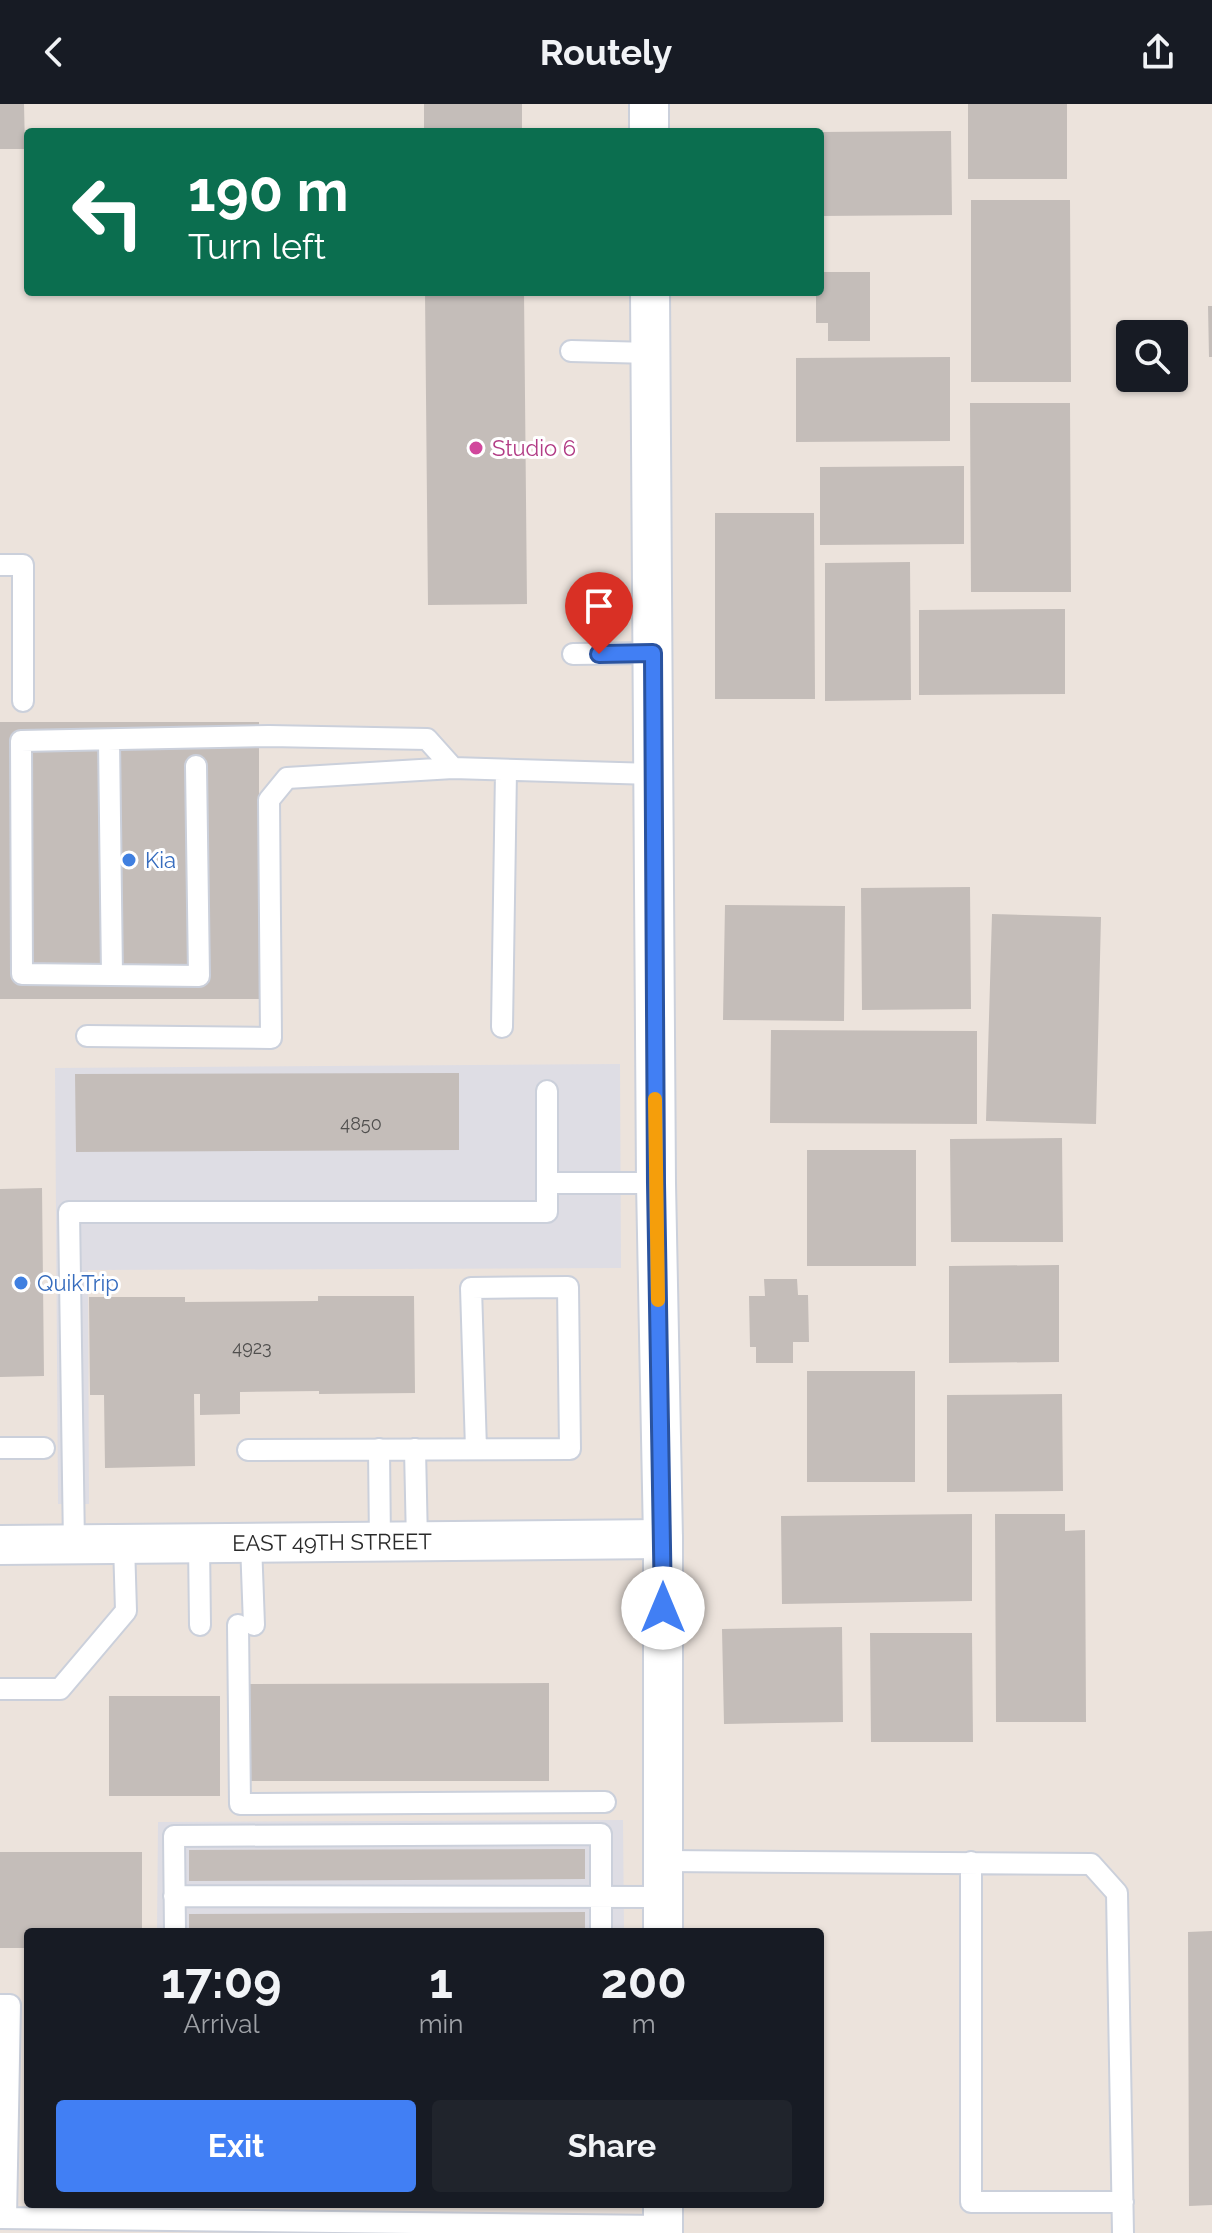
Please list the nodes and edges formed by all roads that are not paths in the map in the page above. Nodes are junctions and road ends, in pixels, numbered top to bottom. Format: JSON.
{"nodes":[{"id":1,"x":649,"y":104,"type":"edge"},
{"id":2,"x":649,"y":128,"type":"edge"},
{"id":3,"x":650,"y":296,"type":"edge"},
{"id":4,"x":571,"y":351,"type":"dead end"},
{"id":5,"x":651,"y":353,"type":"junction"},
{"id":6,"x":0,"y":565,"type":"edge"},
{"id":7,"x":653,"y":653,"type":"junction"},
{"id":8,"x":573,"y":654,"type":"dead end"},
{"id":9,"x":23,"y":701,"type":"dead end"},
{"id":10,"x":109,"y":740,"type":"junction"},
{"id":11,"x":196,"y":766,"type":"dead end"},
{"id":12,"x":453,"y":768,"type":"junction"},
{"id":13,"x":506,"y":771,"type":"junction"},
{"id":14,"x":653,"y":774,"type":"junction"},
{"id":15,"x":112,"y":975,"type":"junction"},
{"id":16,"x":502,"y":1027,"type":"dead end"},
{"id":17,"x":87,"y":1036,"type":"dead end"},
{"id":18,"x":547,"y":1091,"type":"dead end"},
{"id":19,"x":547,"y":1183,"type":"junction"},
{"id":20,"x":656,"y":1183,"type":"junction"},
{"id":21,"x":0,"y":1448,"type":"edge"},
{"id":22,"x":44,"y":1448,"type":"dead end"},
{"id":23,"x":379,"y":1449,"type":"junction"},
{"id":24,"x":415,"y":1449,"type":"junction"},
{"id":25,"x":476,"y":1449,"type":"junction"},
{"id":26,"x":248,"y":1450,"type":"dead end"},
{"id":27,"x":663,"y":1539,"type":"junction"},
{"id":28,"x":398,"y":1542,"type":"junction"},
{"id":29,"x":251,"y":1543,"type":"junction"},
{"id":30,"x":74,"y":1544,"type":"junction"},
{"id":31,"x":124,"y":1544,"type":"junction"},
{"id":32,"x":199,"y":1544,"type":"junction"},
{"id":33,"x":0,"y":1545,"type":"edge"},
{"id":34,"x":200,"y":1625,"type":"dead end"},
{"id":35,"x":0,"y":1689,"type":"edge"},
{"id":36,"x":605,"y":1802,"type":"dead end"},
{"id":37,"x":971,"y":1862,"type":"junction"},
{"id":38,"x":174,"y":1896,"type":"junction"},
{"id":39,"x":601,"y":1896,"type":"junction"},
{"id":40,"x":663,"y":1897,"type":"edge"},
{"id":41,"x":175,"y":1928,"type":"edge"},
{"id":42,"x":601,"y":1928,"type":"edge"},
{"id":43,"x":0,"y":2005,"type":"edge"},
{"id":44,"x":1123,"y":2202,"type":"junction"},
{"id":45,"x":162,"y":2212,"type":"edge"},
{"id":46,"x":3,"y":2218,"type":"edge"},
{"id":47,"x":663,"y":2221,"type":"edge"},
{"id":48,"x":40,"y":2226,"type":"edge"},
{"id":49,"x":186,"y":2226,"type":"edge"},
{"id":50,"x":1123,"y":2233,"type":"edge"}],
"edges":[{"from":1,"to":2,"type":"street"},
{"from":3,"to":5,"type":"street"},
{"from":4,"to":5,"type":"lane"},
{"from":5,"to":7,"type":"street"},
{"from":6,"to":9,"type":"lane"},
{"from":7,"to":8,"type":"lane"},
{"from":7,"to":14,"type":"street"},
{"from":10,"to":12,"type":"lane"},
{"from":10,"to":15,"type":"lane"},
{"from":10,"to":15,"type":"lane"},
{"from":11,"to":15,"type":"lane"},
{"from":12,"to":13,"type":"lane"},
{"from":12,"to":17,"type":"lane"},
{"from":13,"to":14,"type":"lane"},
{"from":13,"to":16,"type":"lane"},
{"from":14,"to":20,"type":"street"},
{"from":18,"to":19,"type":"lane"},
{"from":19,"to":20,"type":"lane"},
{"from":19,"to":30,"type":"lane"},
{"from":20,"to":27,"type":"street"},
{"from":21,"to":22,"type":"lane"},
{"from":23,"to":24,"type":"lane"},
{"from":23,"to":26,"type":"lane"},
{"from":23,"to":28,"type":"lane"},
{"from":24,"to":25,"type":"lane"},
{"from":24,"to":28,"type":"lane"},
{"from":25,"to":25,"type":"lane"},
{"from":27,"to":28,"type":"street","name":"EAST 49TH STREET"},
{"from":27,"to":40,"type":"street"},
{"from":28,"to":29,"type":"street","name":"EAST 49TH STREET"},
{"from":29,"to":32,"type":"street","name":"EAST 49TH STREET"},
{"from":29,"to":36,"type":"lane"},
{"from":30,"to":31,"type":"street","name":"EAST 49TH STREET"},
{"from":30,"to":33,"type":"street","name":"EAST 49TH STREET"},
{"from":31,"to":32,"type":"street","name":"EAST 49TH STREET"},
{"from":31,"to":35,"type":"lane"},
{"from":32,"to":34,"type":"lane"},
{"from":37,"to":40,"type":"lane"},
{"from":37,"to":44,"type":"lane"},
{"from":37,"to":44,"type":"lane"},
{"from":38,"to":39,"type":"lane"},
{"from":38,"to":39,"type":"lane"},
{"from":38,"to":41,"type":"lane"},
{"from":39,"to":40,"type":"lane"},
{"from":39,"to":42,"type":"lane"},
{"from":43,"to":46,"type":"lane"},
{"from":44,"to":50,"type":"lane"},
{"from":45,"to":48,"type":"lane"},
{"from":45,"to":49,"type":"lane"},
{"from":46,"to":48,"type":"lane"},
{"from":47,"to":49,"type":"lane"}]}
